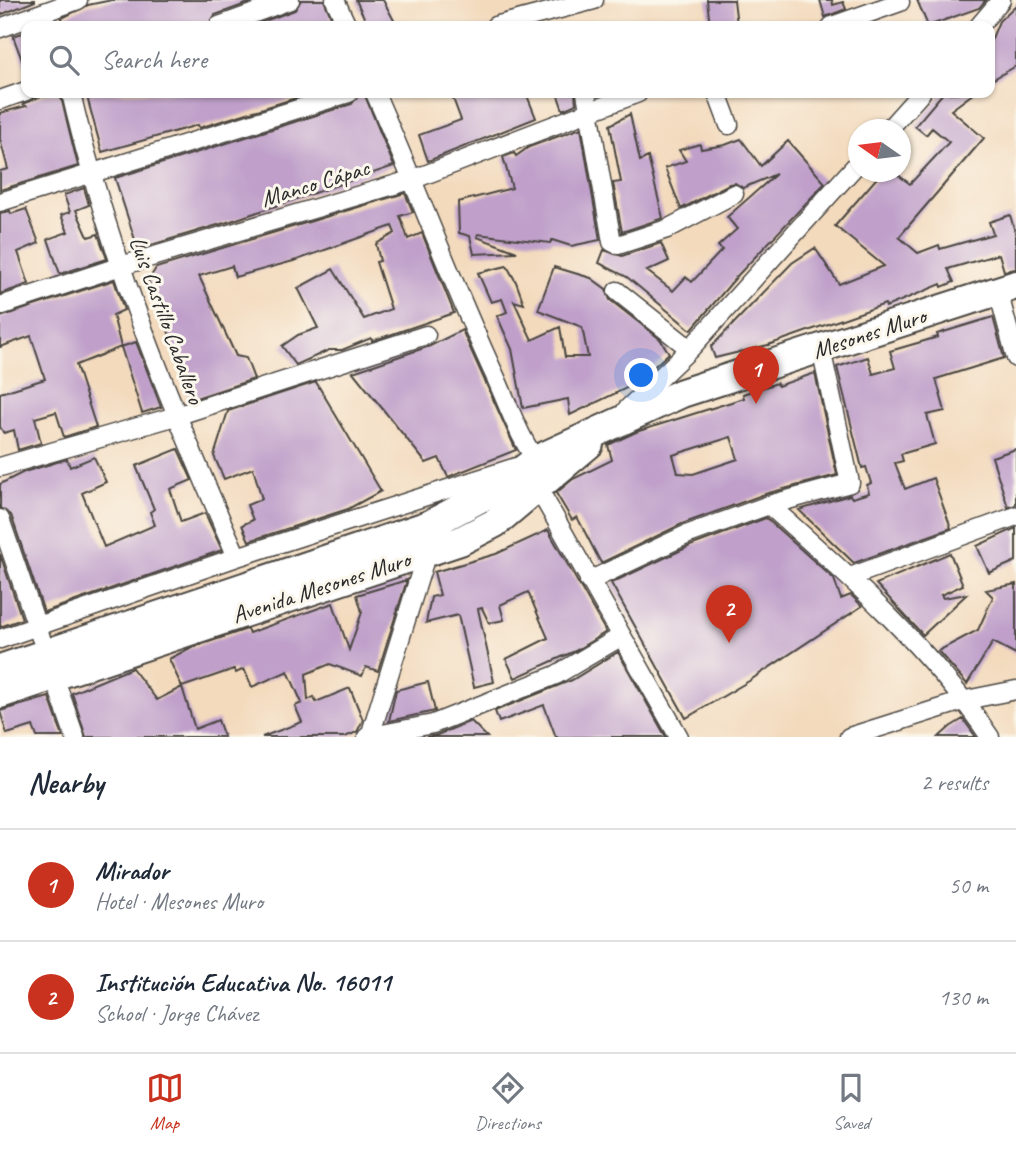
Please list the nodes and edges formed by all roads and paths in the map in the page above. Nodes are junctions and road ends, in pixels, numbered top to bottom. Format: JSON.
{"nodes":[{"id":1,"x":79,"y":0,"type":"edge"},
{"id":2,"x":290,"y":0,"type":"edge"},
{"id":3,"x":335,"y":0,"type":"edge"},
{"id":4,"x":594,"y":0,"type":"edge"},
{"id":5,"x":1001,"y":0,"type":"edge"},
{"id":6,"x":900,"y":2,"type":"dead end"},
{"id":7,"x":560,"y":4,"type":"edge"},
{"id":8,"x":47,"y":12,"type":"edge"},
{"id":9,"x":233,"y":21,"type":"edge"},
{"id":10,"x":345,"y":21,"type":"edge"},
{"id":11,"x":510,"y":21,"type":"edge"},
{"id":12,"x":566,"y":21,"type":"edge"},
{"id":13,"x":846,"y":21,"type":"edge"},
{"id":14,"x":983,"y":21,"type":"edge"},
{"id":15,"x":0,"y":28,"type":"edge"},
{"id":16,"x":21,"y":93,"type":"edge"},
{"id":17,"x":72,"y":98,"type":"edge"},
{"id":18,"x":333,"y":98,"type":"edge"},
{"id":19,"x":377,"y":98,"type":"edge"},
{"id":20,"x":607,"y":98,"type":"edge"},
{"id":21,"x":719,"y":98,"type":"edge"},
{"id":22,"x":917,"y":98,"type":"edge"},
{"id":23,"x":0,"y":100,"type":"edge"},
{"id":24,"x":588,"y":101,"type":"edge"},
{"id":25,"x":898,"y":119,"type":"edge"},
{"id":26,"x":729,"y":125,"type":"dead end"},
{"id":27,"x":90,"y":175,"type":"junction"},
{"id":28,"x":848,"y":175,"type":"edge"},
{"id":29,"x":414,"y":179,"type":"junction"},
{"id":30,"x":734,"y":194,"type":"dead end"},
{"id":31,"x":0,"y":202,"type":"edge"},
{"id":32,"x":121,"y":266,"type":"junction"},
{"id":33,"x":1007,"y":288,"type":"edge"},
{"id":34,"x":617,"y":291,"type":"dead end"},
{"id":35,"x":0,"y":306,"type":"edge"},
{"id":36,"x":426,"y":335,"type":"dead end"},
{"id":37,"x":690,"y":349,"type":"junction"},
{"id":38,"x":821,"y":349,"type":"junction"},
{"id":39,"x":1016,"y":358,"type":"edge"},
{"id":40,"x":176,"y":416,"type":"junction"},
{"id":41,"x":611,"y":423,"type":"junction"},
{"id":42,"x":0,"y":467,"type":"edge"},
{"id":43,"x":541,"y":476,"type":"junction"},
{"id":44,"x":769,"y":505,"type":"junction"},
{"id":45,"x":1016,"y":516,"type":"edge"},
{"id":46,"x":0,"y":519,"type":"edge"},
{"id":47,"x":427,"y":552,"type":"junction"},
{"id":48,"x":237,"y":557,"type":"junction"},
{"id":49,"x":850,"y":577,"type":"junction"},
{"id":50,"x":589,"y":581,"type":"junction"},
{"id":51,"x":37,"y":627,"type":"junction"},
{"id":52,"x":622,"y":636,"type":"junction"},
{"id":53,"x":0,"y":639,"type":"edge"},
{"id":54,"x":50,"y":665,"type":"junction"},
{"id":55,"x":0,"y":669,"type":"edge"},
{"id":56,"x":1016,"y":690,"type":"edge"},
{"id":57,"x":0,"y":694,"type":"edge"},
{"id":58,"x":966,"y":701,"type":"junction"},
{"id":59,"x":435,"y":730,"type":"edge"},
{"id":60,"x":369,"y":736,"type":"edge"},
{"id":61,"x":75,"y":737,"type":"edge"},
{"id":62,"x":679,"y":737,"type":"edge"},
{"id":63,"x":849,"y":737,"type":"edge"},
{"id":64,"x":990,"y":737,"type":"edge"}],
"edges":[{"from":1,"to":8,"type":"street"},
{"from":2,"to":9,"type":"street"},
{"from":3,"to":10,"type":"street"},
{"from":4,"to":7,"type":"street"},
{"from":5,"to":14,"type":"street"},
{"from":6,"to":13,"type":"street"},
{"from":7,"to":11,"type":"street"},
{"from":7,"to":12,"type":"street"},
{"from":8,"to":15,"type":"street"},
{"from":16,"to":23,"type":"street"},
{"from":17,"to":27,"type":"street","name":"Luis Castillo Caballero"},
{"from":18,"to":27,"type":"street"},
{"from":19,"to":29,"type":"street"},
{"from":20,"to":24,"type":"street","name":"Manco Cápac"},
{"from":21,"to":26,"type":"street"},
{"from":22,"to":25,"type":"street"},
{"from":24,"to":29,"type":"street","name":"Manco Cápac"},
{"from":24,"to":30,"type":"street"},
{"from":27,"to":31,"type":"street"},
{"from":27,"to":32,"type":"street","name":"Luis Castillo Caballero"},
{"from":28,"to":37,"type":"street"},
{"from":29,"to":32,"type":"street","name":"Manco Cápac"},
{"from":29,"to":43,"type":"street"},
{"from":32,"to":35,"type":"street","name":"Manco Cápac"},
{"from":32,"to":40,"type":"street","name":"Luis Castillo Caballero"},
{"from":33,"to":38,"type":"highway","name":"Mesones Muro"},
{"from":33,"to":39,"type":"street"},
{"from":34,"to":37,"type":"street"},
{"from":36,"to":40,"type":"street"},
{"from":37,"to":41,"type":"street"},
{"from":38,"to":41,"type":"highway","name":"Mesones Muro"},
{"from":38,"to":44,"type":"street"},
{"from":40,"to":42,"type":"street"},
{"from":40,"to":48,"type":"street","name":"Luis Castillo Caballero"},
{"from":41,"to":43,"type":"highway","name":"Mesones Muro"},
{"from":43,"to":47,"type":"highway","name":"Avenida Mesones Muro"},
{"from":43,"to":48,"type":"street"},
{"from":43,"to":50,"type":"street"},
{"from":43,"to":54,"type":"highway"},
{"from":44,"to":49,"type":"street"},
{"from":44,"to":50,"type":"street"},
{"from":45,"to":49,"type":"street"},
{"from":46,"to":51,"type":"street"},
{"from":47,"to":54,"type":"highway","name":"Avenida Mesones Muro"},
{"from":47,"to":60,"type":"street"},
{"from":48,"to":51,"type":"street"},
{"from":49,"to":58,"type":"street"},
{"from":50,"to":52,"type":"street"},
{"from":51,"to":53,"type":"street"},
{"from":51,"to":54,"type":"street"},
{"from":52,"to":59,"type":"street"},
{"from":52,"to":62,"type":"street"},
{"from":54,"to":55,"type":"highway"},
{"from":54,"to":57,"type":"highway","name":"Avenida Mesones Muro"},
{"from":54,"to":61,"type":"street"},
{"from":56,"to":58,"type":"street"},
{"from":58,"to":63,"type":"street"},
{"from":58,"to":64,"type":"street"},
{"from":59,"to":60,"type":"street"}]}
